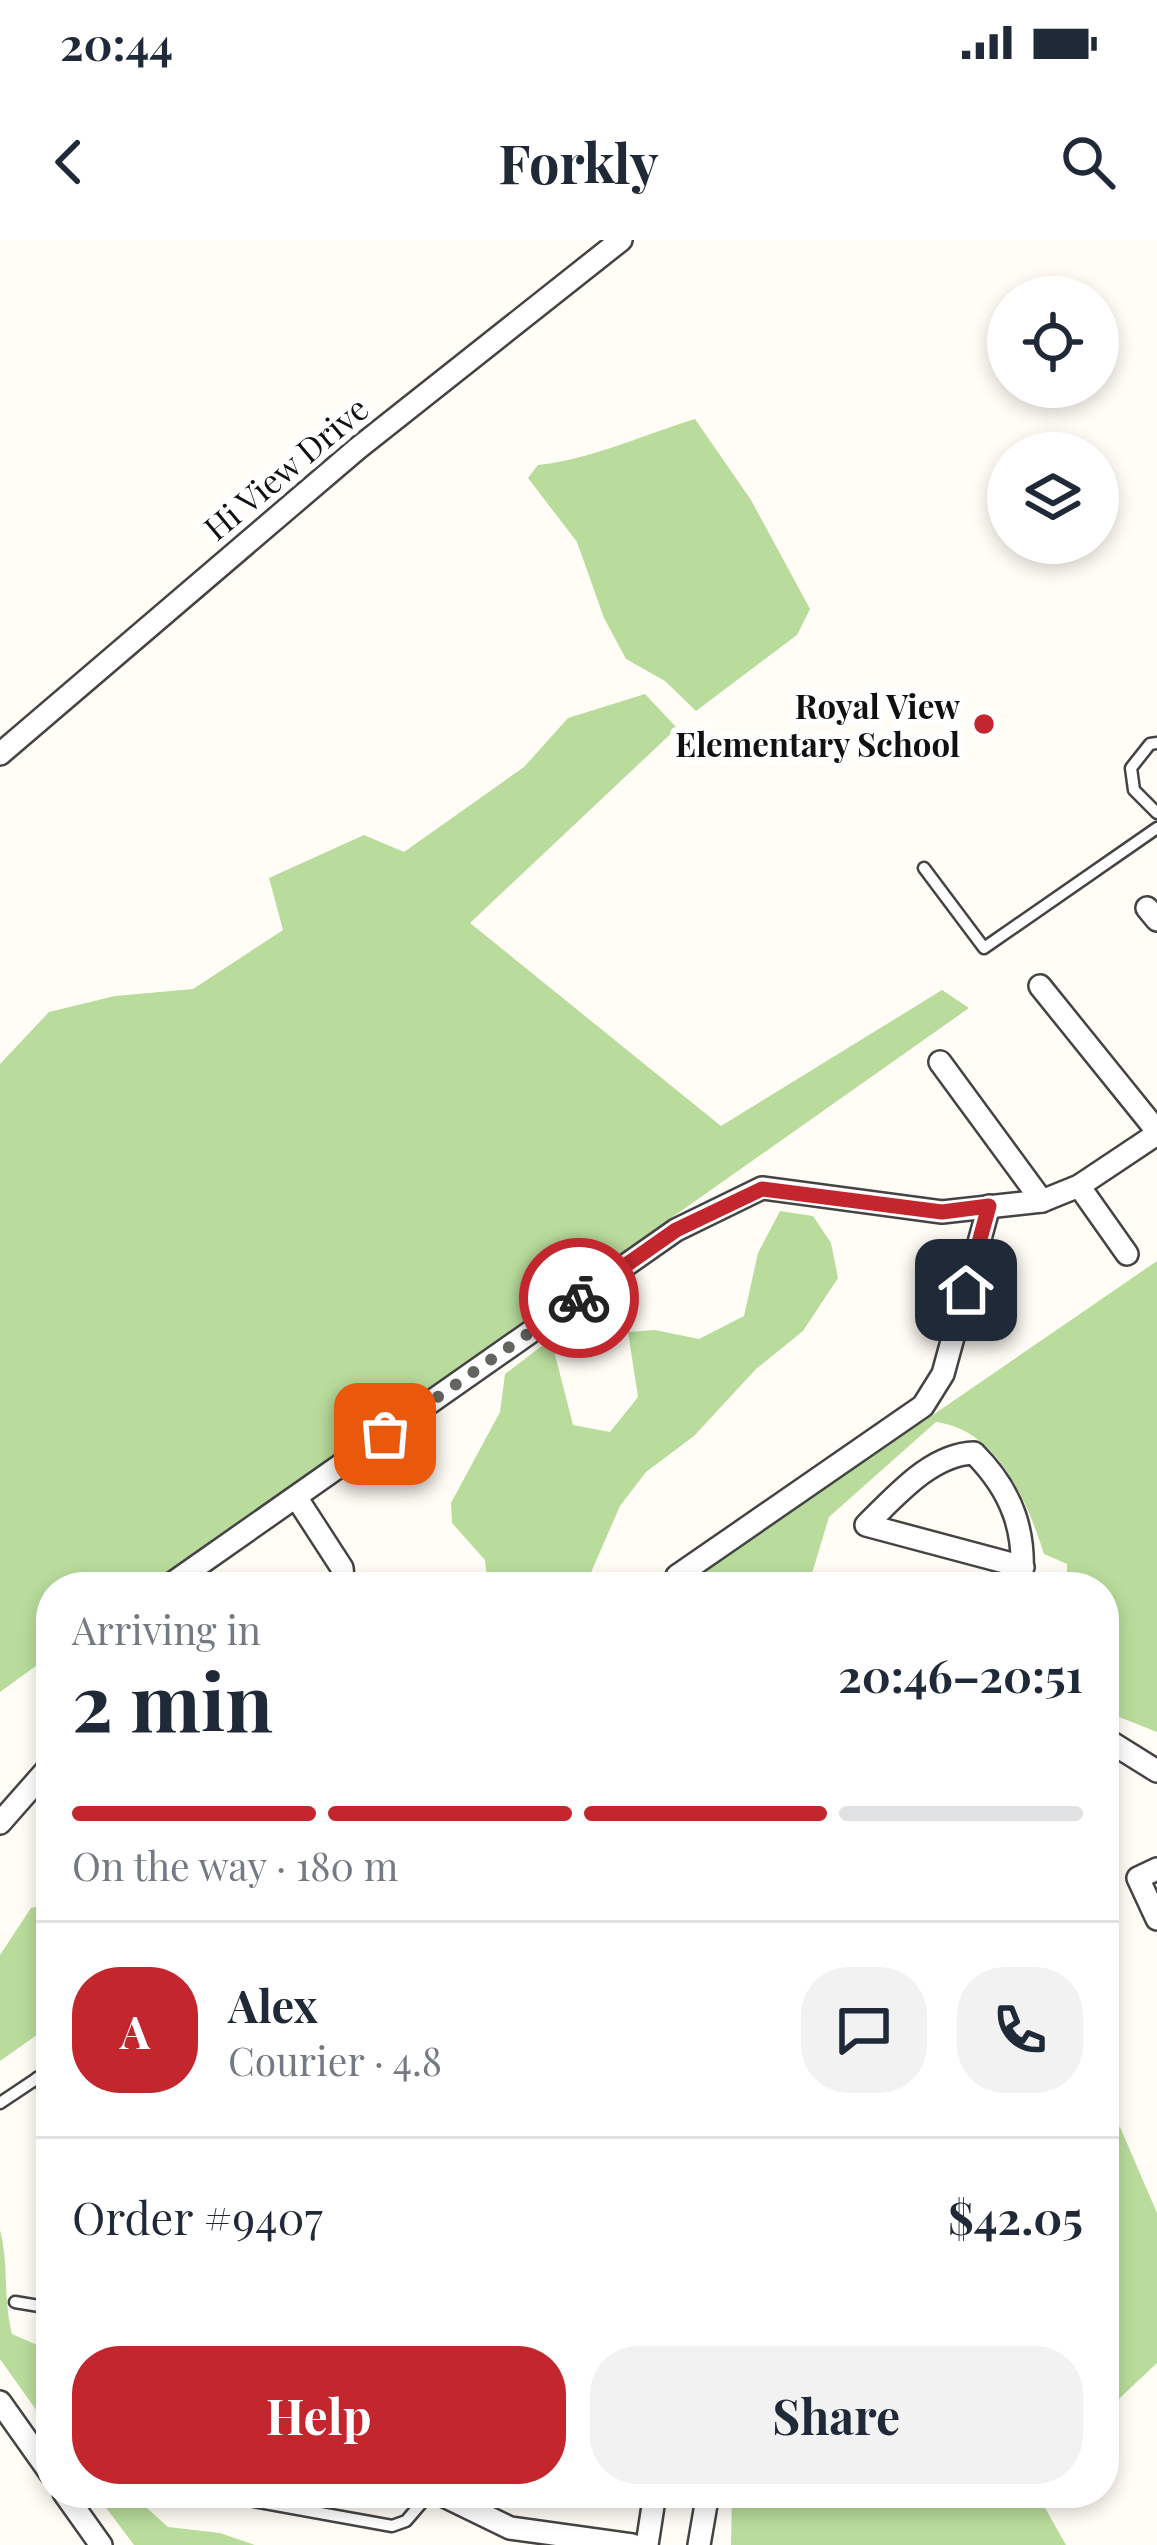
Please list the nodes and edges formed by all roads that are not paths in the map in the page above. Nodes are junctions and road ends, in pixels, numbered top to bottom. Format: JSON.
{"nodes":[{"id":1,"x":621,"y":240,"type":"edge"},
{"id":2,"x":1157,"y":743,"type":"edge"},
{"id":3,"x":0,"y":754,"type":"edge"},
{"id":4,"x":1157,"y":813,"type":"edge"},
{"id":5,"x":1157,"y":828,"type":"edge"},
{"id":6,"x":925,"y":868,"type":"dead end"},
{"id":7,"x":1040,"y":986,"type":"dead end"},
{"id":8,"x":940,"y":1062,"type":"dead end"},
{"id":9,"x":1157,"y":1132,"type":"edge"},
{"id":10,"x":1079,"y":1186,"type":"junction"},
{"id":11,"x":1042,"y":1201,"type":"junction"},
{"id":12,"x":989,"y":1206,"type":"junction"},
{"id":13,"x":1126,"y":1254,"type":"dead end"},
{"id":14,"x":296,"y":1497,"type":"junction"},
{"id":15,"x":188,"y":1572,"type":"edge"},
{"id":16,"x":340,"y":1572,"type":"edge"},
{"id":17,"x":683,"y":1572,"type":"edge"},
{"id":18,"x":1007,"y":1572,"type":"edge"},
{"id":19,"x":1022,"y":1572,"type":"edge"},
{"id":20,"x":1119,"y":1747,"type":"edge"},
{"id":21,"x":1157,"y":1771,"type":"edge"},
{"id":22,"x":36,"y":1782,"type":"edge"},
{"id":23,"x":0,"y":1823,"type":"edge"},
{"id":24,"x":1157,"y":1869,"type":"edge"},
{"id":25,"x":1157,"y":1919,"type":"edge"},
{"id":26,"x":36,"y":2079,"type":"edge"},
{"id":27,"x":0,"y":2103,"type":"edge"},
{"id":28,"x":15,"y":2302,"type":"dead end"},
{"id":29,"x":36,"y":2306,"type":"edge"},
{"id":30,"x":0,"y":2402,"type":"edge"},
{"id":31,"x":36,"y":2453,"type":"edge"},
{"id":32,"x":75,"y":2508,"type":"edge"},
{"id":33,"x":292,"y":2508,"type":"edge"},
{"id":34,"x":419,"y":2508,"type":"edge"},
{"id":35,"x":467,"y":2508,"type":"edge"},
{"id":36,"x":653,"y":2508,"type":"edge"},
{"id":37,"x":705,"y":2508,"type":"edge"},
{"id":38,"x":101,"y":2545,"type":"edge"},
{"id":39,"x":632,"y":2545,"type":"edge"},
{"id":40,"x":647,"y":2545,"type":"edge"},
{"id":41,"x":699,"y":2545,"type":"edge"}],
"edges":[{"from":1,"to":3,"type":"street","name":"Hi View Drive"},
{"from":2,"to":4,"type":"lane"},
{"from":5,"to":6,"type":"lane"},
{"from":7,"to":9,"type":"street"},
{"from":8,"to":11,"type":"street"},
{"from":9,"to":10,"type":"street"},
{"from":10,"to":11,"type":"street"},
{"from":10,"to":13,"type":"street"},
{"from":11,"to":12,"type":"street"},
{"from":12,"to":14,"type":"street"},
{"from":12,"to":17,"type":"street"},
{"from":14,"to":15,"type":"street"},
{"from":14,"to":16,"type":"street"},
{"from":18,"to":19,"type":"street"},
{"from":20,"to":21,"type":"street"},
{"from":22,"to":23,"type":"street"},
{"from":24,"to":25,"type":"street"},
{"from":26,"to":27,"type":"lane"},
{"from":28,"to":29,"type":"lane"},
{"from":30,"to":31,"type":"street"},
{"from":32,"to":38,"type":"street"},
{"from":33,"to":34,"type":"lane"},
{"from":35,"to":39,"type":"street"},
{"from":36,"to":40,"type":"street"},
{"from":37,"to":41,"type":"street"}]}
